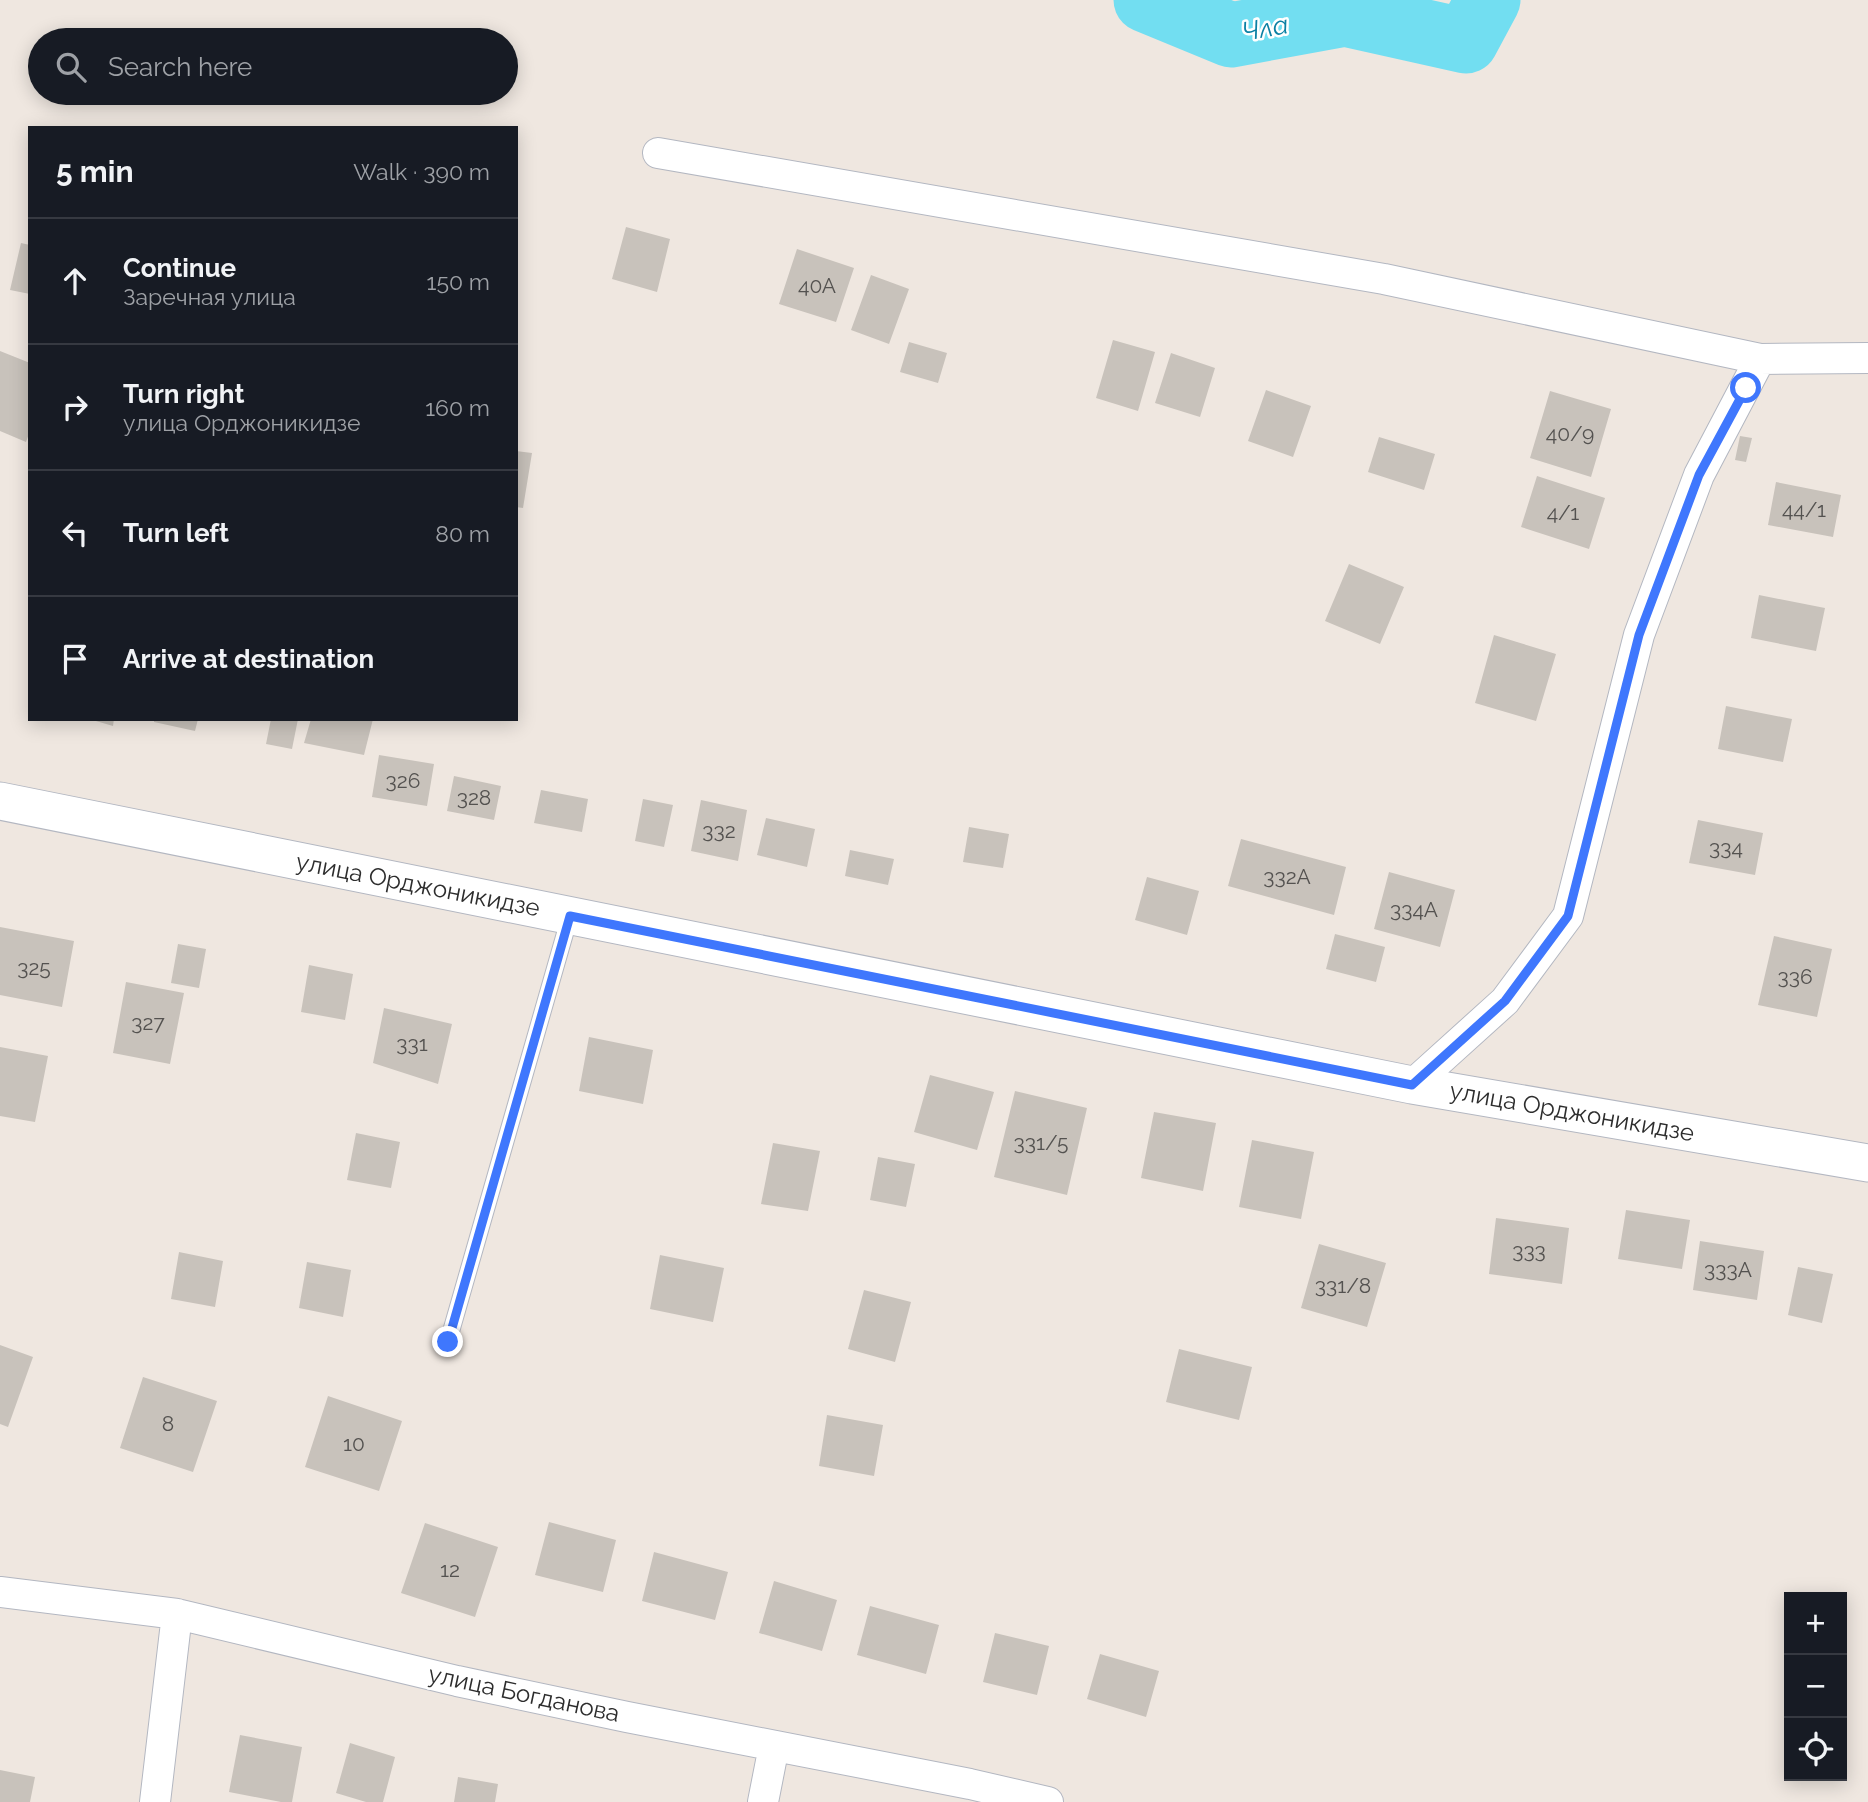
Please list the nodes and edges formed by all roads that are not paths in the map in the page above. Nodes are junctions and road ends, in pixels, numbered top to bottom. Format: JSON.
{"nodes":[{"id":1,"x":658,"y":153,"type":"dead end"},
{"id":2,"x":1868,"y":358,"type":"edge"},
{"id":3,"x":1760,"y":359,"type":"junction"},
{"id":4,"x":0,"y":802,"type":"edge"},
{"id":5,"x":570,"y":916,"type":"junction"},
{"id":6,"x":1412,"y":1085,"type":"junction"},
{"id":7,"x":1868,"y":1163,"type":"edge"},
{"id":8,"x":448,"y":1342,"type":"dead end"},
{"id":9,"x":0,"y":1592,"type":"edge"},
{"id":10,"x":177,"y":1614,"type":"junction"},
{"id":11,"x":774,"y":1746,"type":"junction"},
{"id":12,"x":155,"y":1802,"type":"edge"},
{"id":13,"x":763,"y":1802,"type":"edge"},
{"id":14,"x":1048,"y":1802,"type":"edge"}],
"edges":[{"from":1,"to":3,"type":"street"},
{"from":2,"to":3,"type":"street"},
{"from":3,"to":6,"type":"street"},
{"from":4,"to":5,"type":"street","name":"улица Орджоникидзе"},
{"from":5,"to":6,"type":"street","name":"улица Орджоникидзе"},
{"from":5,"to":8,"type":"lane"},
{"from":6,"to":7,"type":"street","name":"улица Орджоникидзе"},
{"from":9,"to":10,"type":"street","name":"улица Богданова"},
{"from":10,"to":11,"type":"street","name":"улица Богданова"},
{"from":10,"to":12,"type":"street"},
{"from":11,"to":13,"type":"street"},
{"from":11,"to":14,"type":"street","name":"улица Богданова"}]}
